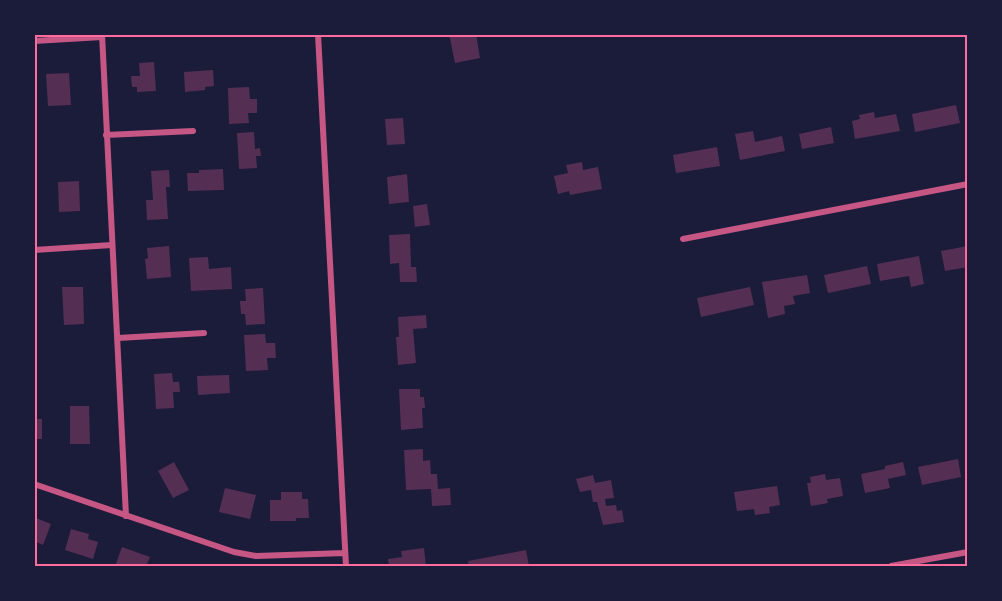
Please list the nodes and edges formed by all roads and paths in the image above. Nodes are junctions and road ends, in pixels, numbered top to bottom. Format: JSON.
{"nodes":[{"id":1,"x":318,"y":34,"type":"edge"},
{"id":2,"x":102,"y":36,"type":"edge"},
{"id":3,"x":34,"y":41,"type":"edge"},
{"id":4,"x":193,"y":131,"type":"dead end"},
{"id":5,"x":106,"y":135,"type":"junction"},
{"id":6,"x":968,"y":184,"type":"edge"},
{"id":7,"x":682,"y":239,"type":"dead end"},
{"id":8,"x":112,"y":245,"type":"junction"},
{"id":9,"x":34,"y":250,"type":"edge"},
{"id":10,"x":204,"y":333,"type":"dead end"},
{"id":11,"x":118,"y":338,"type":"junction"},
{"id":12,"x":34,"y":484,"type":"edge"},
{"id":13,"x":126,"y":516,"type":"junction"},
{"id":14,"x":968,"y":552,"type":"edge"},
{"id":15,"x":345,"y":553,"type":"junction"},
{"id":16,"x":346,"y":567,"type":"edge"},
{"id":17,"x":891,"y":567,"type":"edge"}],
"edges":[{"from":1,"to":15,"type":"street"},
{"from":2,"to":3,"type":"street"},
{"from":2,"to":5,"type":"street"},
{"from":4,"to":5,"type":"street"},
{"from":5,"to":8,"type":"street"},
{"from":6,"to":7,"type":"street"},
{"from":8,"to":9,"type":"street"},
{"from":8,"to":11,"type":"street"},
{"from":10,"to":11,"type":"street"},
{"from":11,"to":13,"type":"street"},
{"from":12,"to":13,"type":"street"},
{"from":13,"to":15,"type":"street"},
{"from":14,"to":17,"type":"street"},
{"from":15,"to":16,"type":"street"}]}
